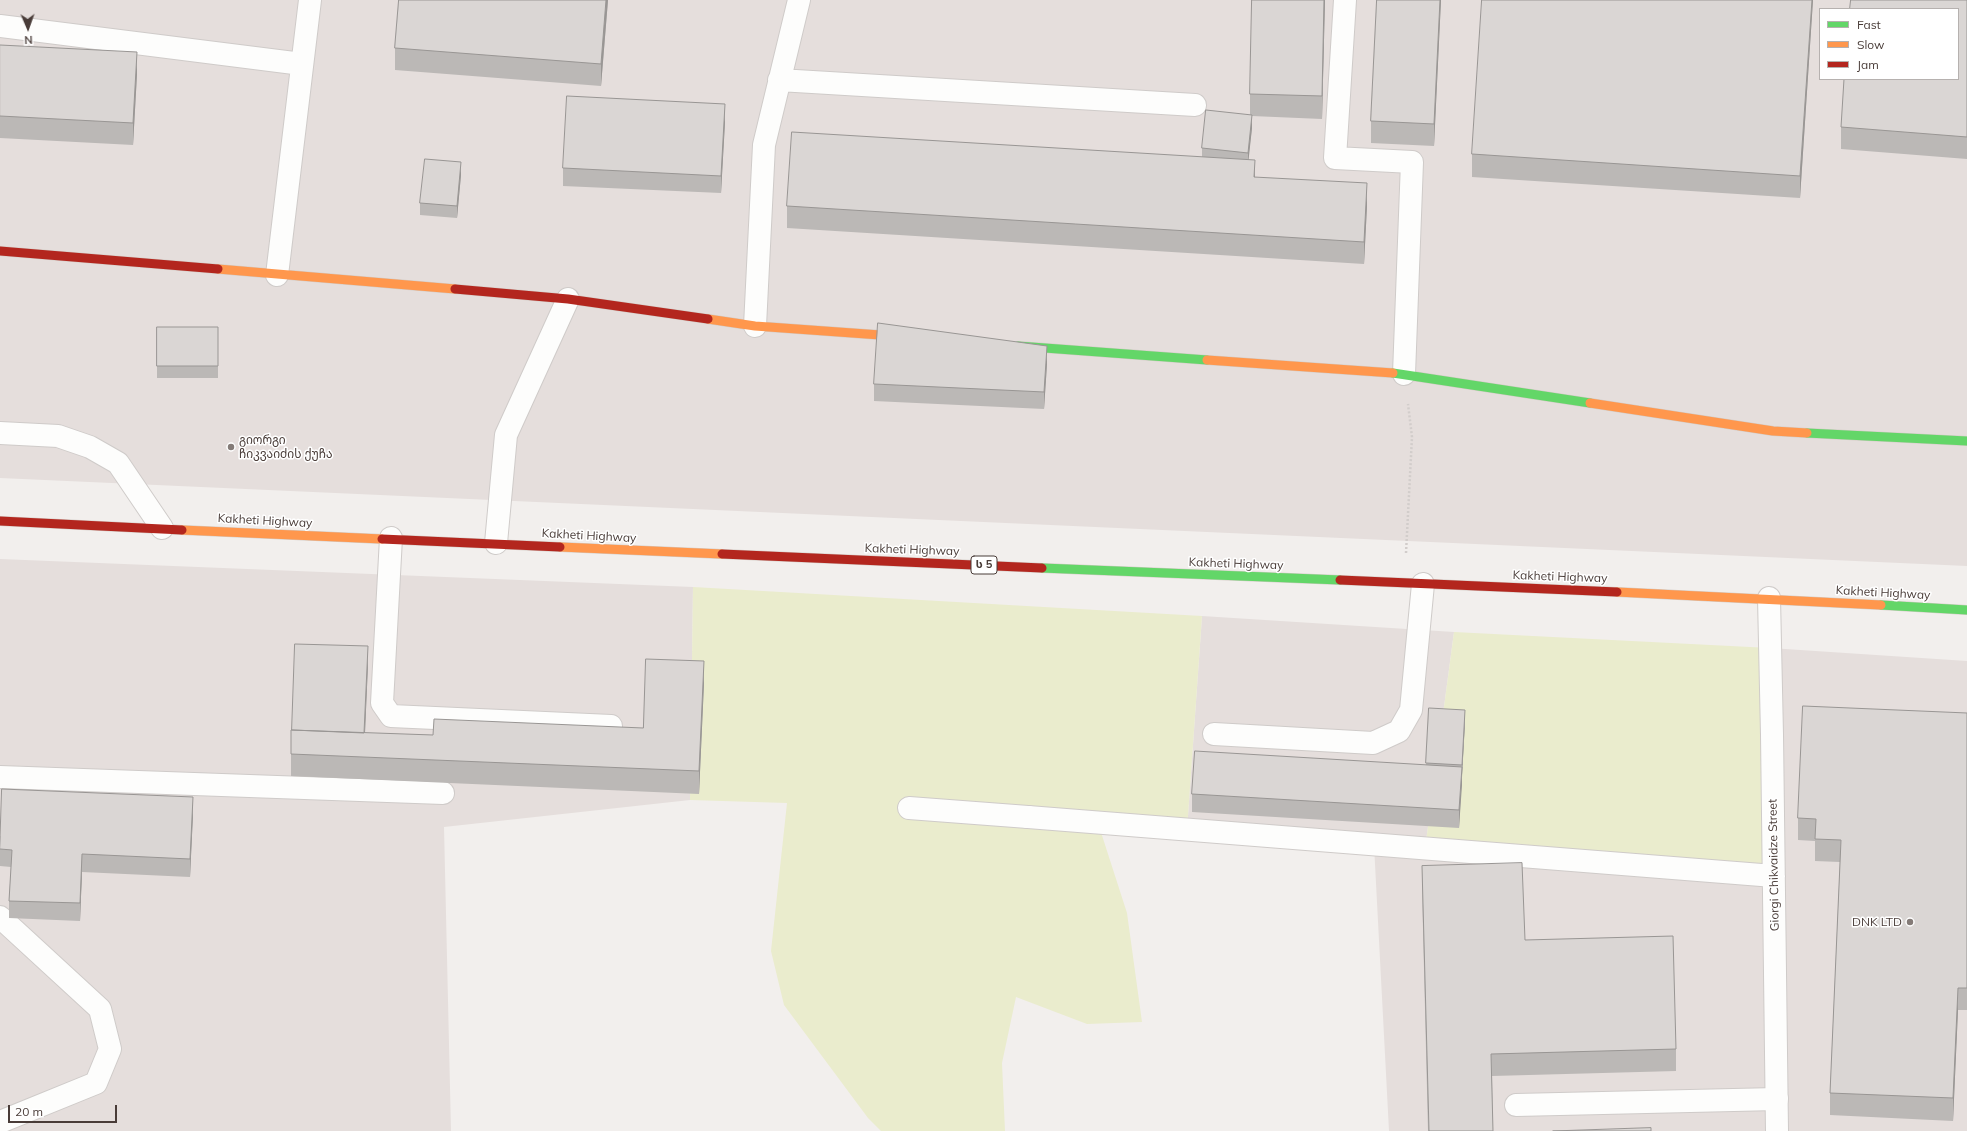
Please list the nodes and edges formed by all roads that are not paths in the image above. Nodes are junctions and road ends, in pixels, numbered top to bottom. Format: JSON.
{"nodes":[{"id":1,"x":310,"y":0,"type":"edge"},
{"id":2,"x":799,"y":0,"type":"edge"},
{"id":3,"x":1345,"y":0,"type":"edge"},
{"id":4,"x":0,"y":26,"type":"edge"},
{"id":5,"x":302,"y":64,"type":"junction"},
{"id":6,"x":779,"y":80,"type":"junction"},
{"id":7,"x":1195,"y":106,"type":"dead end"},
{"id":8,"x":0,"y":251,"type":"edge"},
{"id":9,"x":277,"y":275,"type":"junction"},
{"id":10,"x":568,"y":299,"type":"junction"},
{"id":11,"x":755,"y":326,"type":"junction"},
{"id":12,"x":921,"y":338,"type":"edge"},
{"id":13,"x":1008,"y":345,"type":"edge"},
{"id":14,"x":1404,"y":374,"type":"junction"},
{"id":15,"x":0,"y":433,"type":"edge"},
{"id":16,"x":1967,"y":441,"type":"edge"},
{"id":17,"x":0,"y":521,"type":"edge"},
{"id":18,"x":162,"y":528,"type":"junction"},
{"id":19,"x":391,"y":538,"type":"junction"},
{"id":20,"x":496,"y":543,"type":"junction"},
{"id":21,"x":1414,"y":583,"type":"junction"},
{"id":22,"x":1769,"y":598,"type":"junction"},
{"id":23,"x":1967,"y":610,"type":"edge"},
{"id":24,"x":611,"y":726,"type":"edge"},
{"id":25,"x":1214,"y":734,"type":"dead end"},
{"id":26,"x":0,"y":777,"type":"edge"},
{"id":27,"x":443,"y":793,"type":"edge"},
{"id":28,"x":909,"y":808,"type":"dead end"},
{"id":29,"x":1774,"y":876,"type":"junction"},
{"id":30,"x":0,"y":916,"type":"edge"},
{"id":31,"x":1777,"y":1099,"type":"junction"},
{"id":32,"x":1516,"y":1105,"type":"dead end"},
{"id":33,"x":0,"y":1122,"type":"edge"},
{"id":34,"x":1777,"y":1131,"type":"edge"}],
"edges":[{"from":1,"to":5,"type":"street"},
{"from":2,"to":6,"type":"street"},
{"from":3,"to":14,"type":"street"},
{"from":4,"to":5,"type":"street"},
{"from":5,"to":9,"type":"street"},
{"from":6,"to":7,"type":"street"},
{"from":6,"to":11,"type":"street"},
{"from":8,"to":9,"type":"main road"},
{"from":9,"to":10,"type":"main road"},
{"from":10,"to":11,"type":"main road"},
{"from":10,"to":20,"type":"street"},
{"from":11,"to":12,"type":"main road"},
{"from":13,"to":14,"type":"main road"},
{"from":14,"to":16,"type":"main road"},
{"from":15,"to":18,"type":"street"},
{"from":17,"to":18,"type":"main road","name":"Kakheti Highway","number":"ს 5"},
{"from":18,"to":19,"type":"main road","name":"Kakheti Highway","number":"ს 5"},
{"from":19,"to":20,"type":"main road","name":"Kakheti Highway","number":"ს 5"},
{"from":19,"to":24,"type":"street"},
{"from":20,"to":21,"type":"main road","name":"Kakheti Highway","number":"ს 5"},
{"from":21,"to":22,"type":"main road","name":"Kakheti Highway","number":"ს 5"},
{"from":21,"to":25,"type":"street"},
{"from":22,"to":23,"type":"main road","name":"Kakheti Highway","number":"ს 5"},
{"from":22,"to":29,"type":"street","name":"Giorgi Chikvaidze Street"},
{"from":26,"to":27,"type":"street"},
{"from":28,"to":29,"type":"street"},
{"from":29,"to":31,"type":"street","name":"Giorgi Chikvaidze Street"},
{"from":30,"to":33,"type":"street"},
{"from":31,"to":32,"type":"street"},
{"from":31,"to":34,"type":"street","name":"Giorgi Chikvaidze Street"}]}
